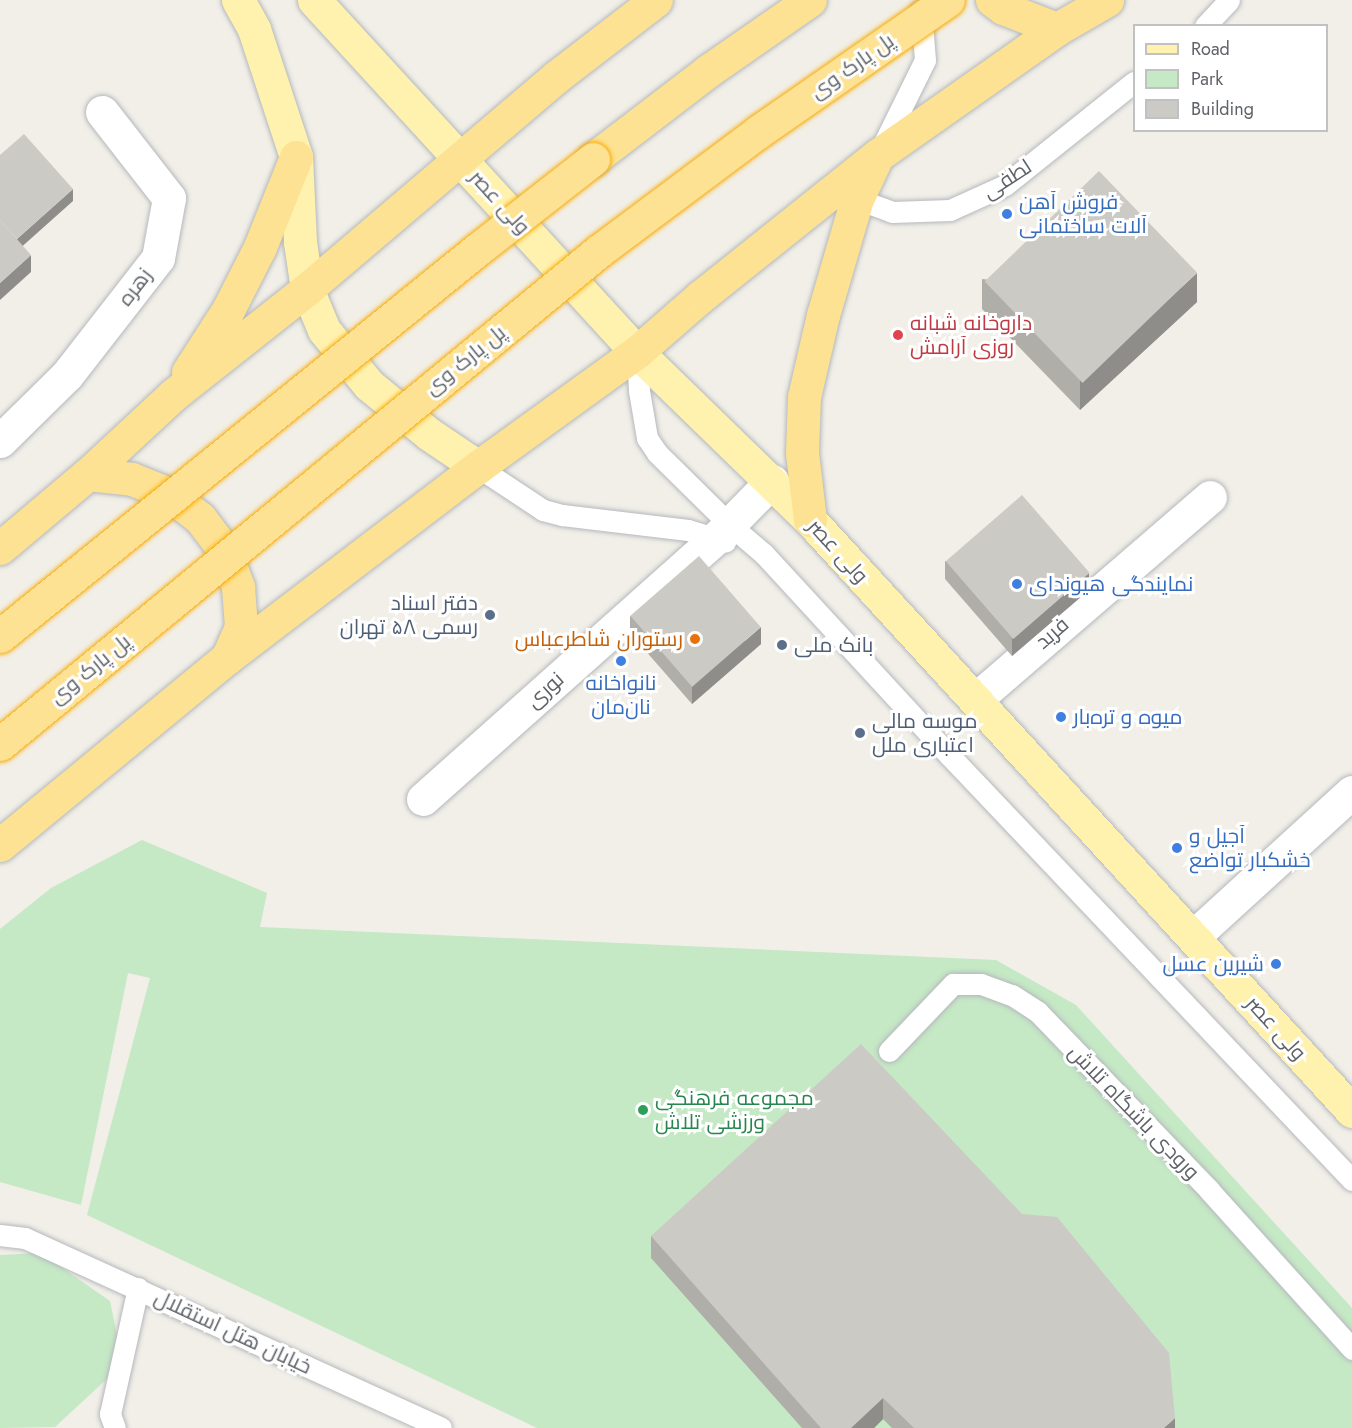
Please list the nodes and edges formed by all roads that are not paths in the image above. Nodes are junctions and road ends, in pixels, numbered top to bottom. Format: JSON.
{"nodes":[{"id":1,"x":238,"y":0,"type":"edge"},
{"id":2,"x":314,"y":0,"type":"edge"},
{"id":3,"x":656,"y":0,"type":"edge"},
{"id":4,"x":810,"y":0,"type":"edge"},
{"id":5,"x":920,"y":0,"type":"edge"},
{"id":6,"x":948,"y":0,"type":"edge"},
{"id":7,"x":992,"y":0,"type":"edge"},
{"id":8,"x":1107,"y":0,"type":"edge"},
{"id":9,"x":1229,"y":0,"type":"edge"},
{"id":10,"x":1207,"y":24,"type":"edge"},
{"id":11,"x":1057,"y":29,"type":"junction"},
{"id":12,"x":1133,"y":83,"type":"edge"},
{"id":13,"x":102,"y":112,"type":"dead end"},
{"id":14,"x":878,"y":155,"type":"junction"},
{"id":15,"x":296,"y":157,"type":"junction"},
{"id":16,"x":460,"y":158,"type":"junction"},
{"id":17,"x":857,"y":199,"type":"junction"},
{"id":18,"x":307,"y":289,"type":"junction"},
{"id":19,"x":637,"y":352,"type":"junction"},
{"id":20,"x":173,"y":395,"type":"junction"},
{"id":21,"x":0,"y":441,"type":"edge"},
{"id":22,"x":478,"y":467,"type":"junction"},
{"id":23,"x":88,"y":474,"type":"junction"},
{"id":24,"x":772,"y":481,"type":"junction"},
{"id":25,"x":1210,"y":496,"type":"dead end"},
{"id":26,"x":810,"y":520,"type":"junction"},
{"id":27,"x":723,"y":531,"type":"junction"},
{"id":28,"x":0,"y":548,"type":"edge"},
{"id":29,"x":0,"y":636,"type":"edge"},
{"id":30,"x":227,"y":658,"type":"junction"},
{"id":31,"x":976,"y":699,"type":"junction"},
{"id":32,"x":0,"y":744,"type":"edge"},
{"id":33,"x":1352,"y":792,"type":"edge"},
{"id":34,"x":423,"y":799,"type":"dead end"},
{"id":35,"x":0,"y":845,"type":"edge"},
{"id":36,"x":1193,"y":937,"type":"junction"},
{"id":37,"x":889,"y":1051,"type":"dead end"},
{"id":38,"x":1352,"y":1111,"type":"edge"},
{"id":39,"x":1352,"y":1180,"type":"edge"},
{"id":40,"x":0,"y":1235,"type":"edge"},
{"id":41,"x":138,"y":1288,"type":"junction"},
{"id":42,"x":1352,"y":1349,"type":"edge"},
{"id":43,"x":115,"y":1428,"type":"edge"},
{"id":44,"x":441,"y":1428,"type":"edge"}],
"edges":[{"from":1,"to":15,"type":"main road"},
{"from":2,"to":16,"type":"main road","name":"ولی عصر"},
{"from":3,"to":16,"type":"highway"},
{"from":4,"to":29,"type":"highway","bridge":true},
{"from":5,"to":14,"type":"lane"},
{"from":6,"to":32,"type":"highway","name":"پل پارک وی","bridge":true},
{"from":7,"to":11,"type":"highway"},
{"from":8,"to":11,"type":"highway"},
{"from":9,"to":10,"type":"lane"},
{"from":11,"to":14,"type":"highway"},
{"from":12,"to":17,"type":"lane","name":"لطفی"},
{"from":13,"to":21,"type":"street","name":"زهره"},
{"from":14,"to":17,"type":"highway"},
{"from":14,"to":19,"type":"highway"},
{"from":15,"to":18,"type":"main road"},
{"from":15,"to":20,"type":"highway"},
{"from":16,"to":18,"type":"highway"},
{"from":16,"to":19,"type":"main road","name":"ولی عصر"},
{"from":17,"to":26,"type":"highway"},
{"from":18,"to":20,"type":"highway"},
{"from":18,"to":22,"type":"main road"},
{"from":19,"to":22,"type":"highway"},
{"from":19,"to":24,"type":"main road","name":"ولی عصر"},
{"from":19,"to":27,"type":"lane"},
{"from":20,"to":23,"type":"highway"},
{"from":22,"to":27,"type":"lane"},
{"from":22,"to":30,"type":"highway"},
{"from":23,"to":28,"type":"highway"},
{"from":23,"to":30,"type":"highway"},
{"from":24,"to":26,"type":"main road","name":"ولی عصر"},
{"from":24,"to":27,"type":"street","name":"نوری"},
{"from":25,"to":31,"type":"street","name":"فرید"},
{"from":26,"to":31,"type":"main road","name":"ولی عصر"},
{"from":27,"to":34,"type":"street","name":"نوری"},
{"from":27,"to":39,"type":"lane"},
{"from":30,"to":35,"type":"highway"},
{"from":31,"to":36,"type":"main road","name":"ولی عصر"},
{"from":33,"to":36,"type":"street"},
{"from":36,"to":38,"type":"main road","name":"ولی عصر"},
{"from":37,"to":42,"type":"lane","name":"ورودی باشگاه تلاش"},
{"from":40,"to":41,"type":"lane","name":"خیابان هتل استقلال"},
{"from":41,"to":43,"type":"lane"},
{"from":41,"to":44,"type":"lane","name":"خیابان هتل استقلال"}]}
